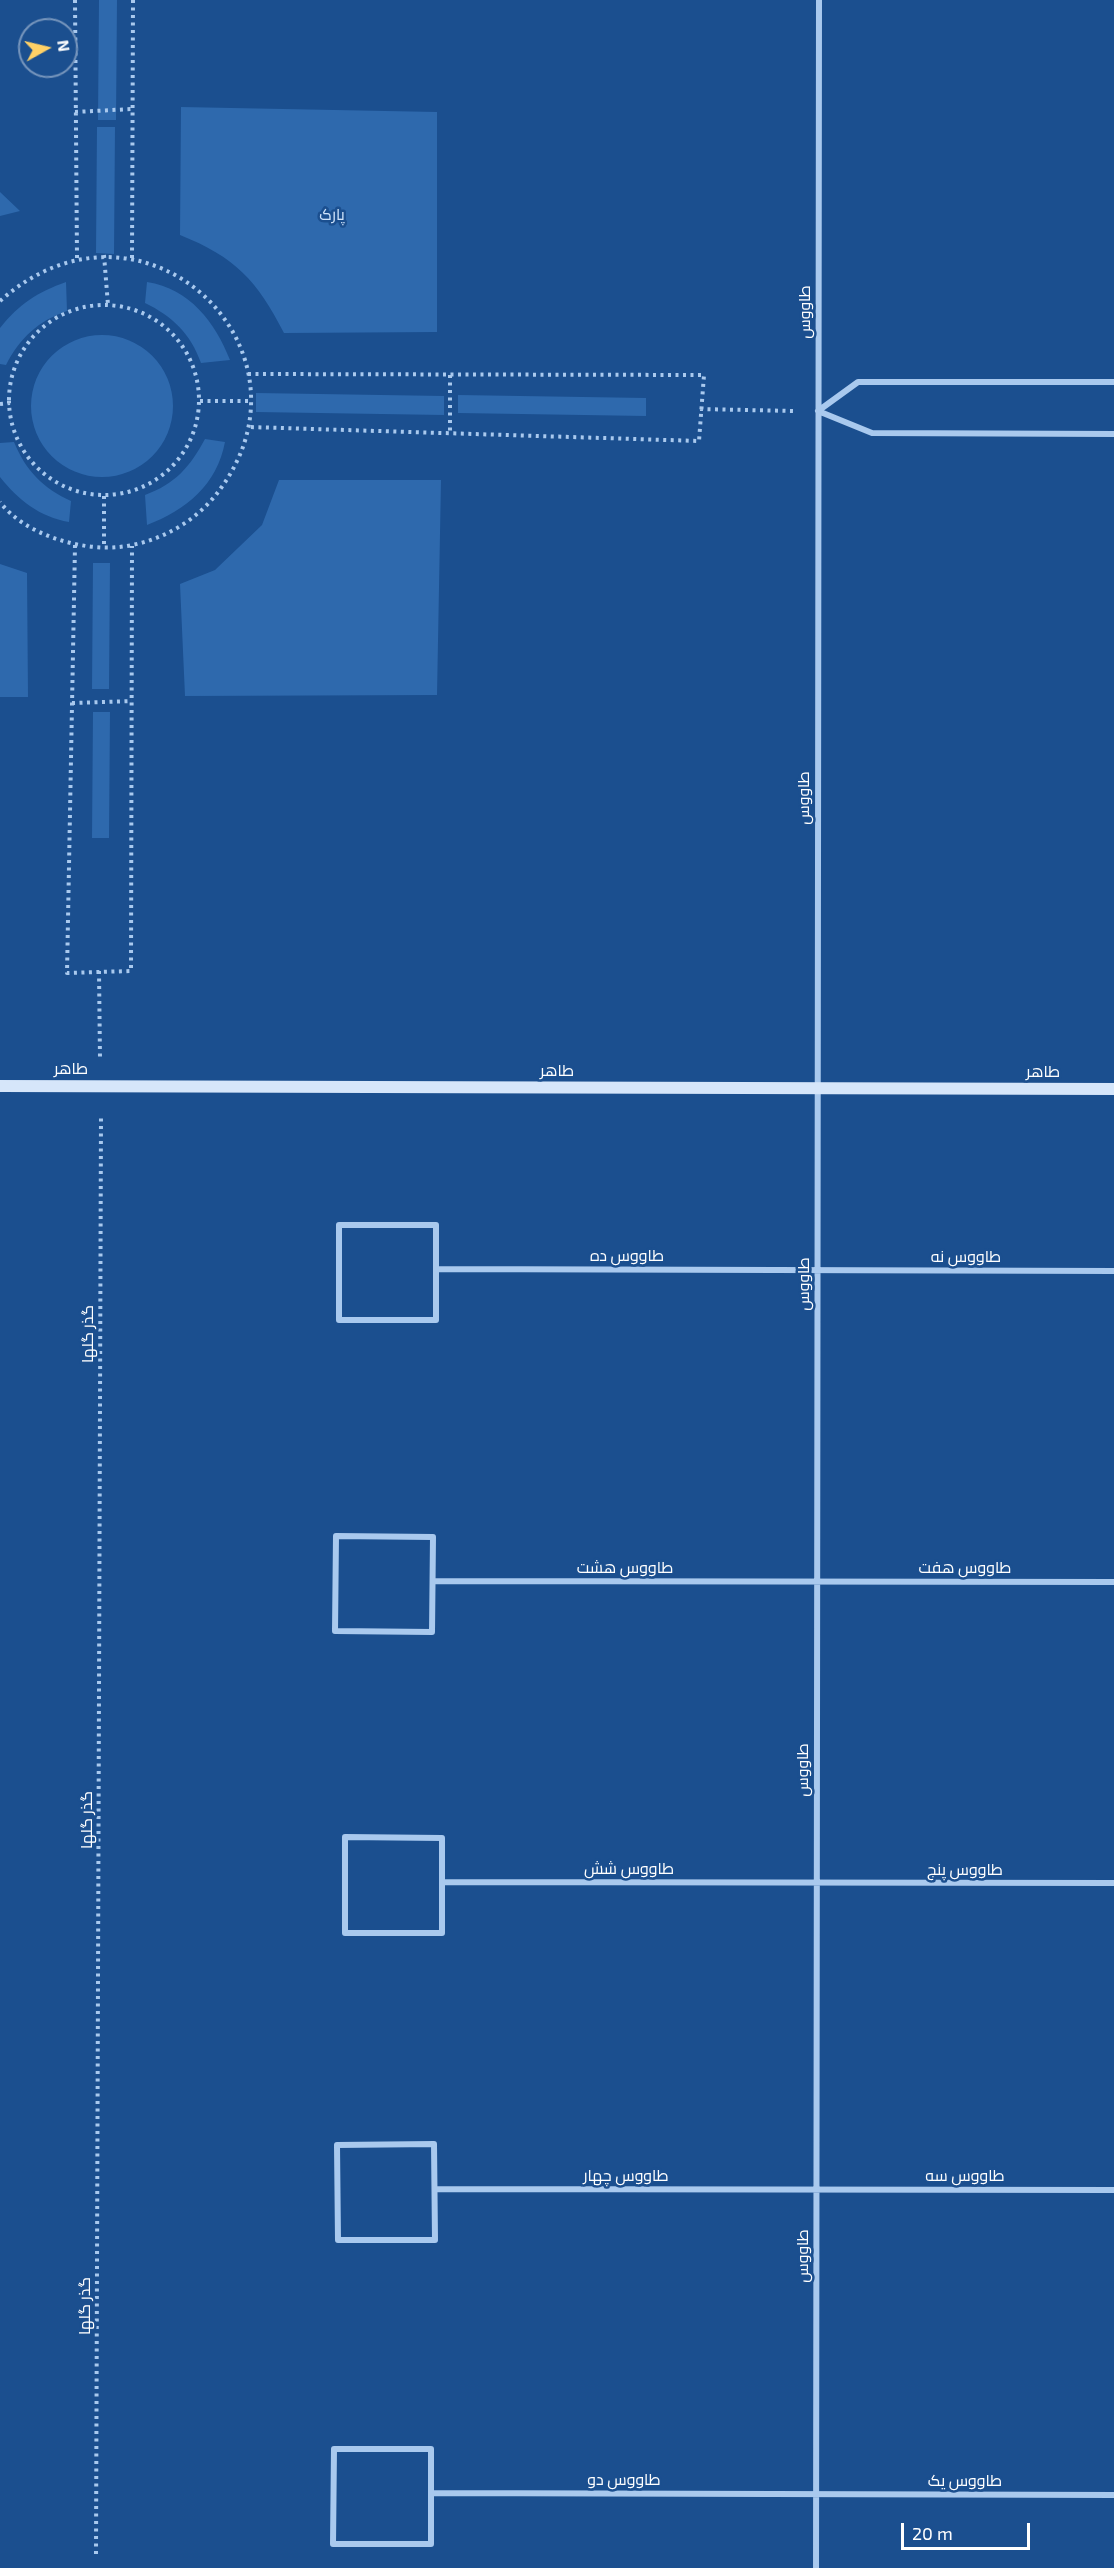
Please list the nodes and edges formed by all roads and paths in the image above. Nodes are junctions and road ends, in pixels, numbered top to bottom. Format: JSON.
{"nodes":[{"id":1,"x":75,"y":0,"type":"edge"},
{"id":2,"x":133,"y":0,"type":"edge"},
{"id":3,"x":819,"y":0,"type":"edge"},
{"id":4,"x":132,"y":109,"type":"junction"},
{"id":5,"x":75,"y":112,"type":"junction"},
{"id":6,"x":104,"y":255,"type":"junction"},
{"id":7,"x":77,"y":258,"type":"junction"},
{"id":8,"x":132,"y":258,"type":"junction"},
{"id":9,"x":0,"y":301,"type":"edge"},
{"id":10,"x":108,"y":306,"type":"junction"},
{"id":11,"x":249,"y":374,"type":"junction"},
{"id":12,"x":450,"y":375,"type":"junction"},
{"id":13,"x":1114,"y":382,"type":"edge"},
{"id":14,"x":200,"y":401,"type":"junction"},
{"id":15,"x":252,"y":401,"type":"junction"},
{"id":16,"x":10,"y":403,"type":"junction"},
{"id":17,"x":0,"y":404,"type":"edge"},
{"id":18,"x":700,"y":409,"type":"junction"},
{"id":19,"x":818,"y":411,"type":"junction"},
{"id":20,"x":249,"y":427,"type":"junction"},
{"id":21,"x":450,"y":434,"type":"junction"},
{"id":22,"x":1114,"y":434,"type":"edge"},
{"id":23,"x":104,"y":496,"type":"junction"},
{"id":24,"x":0,"y":502,"type":"edge"},
{"id":25,"x":75,"y":545,"type":"junction"},
{"id":26,"x":132,"y":546,"type":"junction"},
{"id":27,"x":104,"y":548,"type":"junction"},
{"id":28,"x":132,"y":701,"type":"junction"},
{"id":29,"x":72,"y":703,"type":"junction"},
{"id":30,"x":99,"y":970,"type":"junction"},
{"id":31,"x":0,"y":1086,"type":"edge"},
{"id":32,"x":101,"y":1086,"type":"junction"},
{"id":33,"x":818,"y":1088,"type":"junction"},
{"id":34,"x":1114,"y":1089,"type":"edge"},
{"id":35,"x":436,"y":1269,"type":"junction"},
{"id":36,"x":817,"y":1270,"type":"junction"},
{"id":37,"x":1114,"y":1271,"type":"edge"},
{"id":38,"x":433,"y":1581,"type":"junction"},
{"id":39,"x":817,"y":1582,"type":"junction"},
{"id":40,"x":1114,"y":1582,"type":"edge"},
{"id":41,"x":442,"y":1882,"type":"junction"},
{"id":42,"x":816,"y":1883,"type":"junction"},
{"id":43,"x":1114,"y":1883,"type":"edge"},
{"id":44,"x":435,"y":2188,"type":"junction"},
{"id":45,"x":816,"y":2190,"type":"junction"},
{"id":46,"x":1114,"y":2190,"type":"edge"},
{"id":47,"x":431,"y":2493,"type":"junction"},
{"id":48,"x":816,"y":2494,"type":"junction"},
{"id":49,"x":1114,"y":2495,"type":"edge"},
{"id":50,"x":96,"y":2554,"type":"dead end"},
{"id":51,"x":816,"y":2568,"type":"edge"}],
"edges":[{"from":1,"to":5,"type":"path"},
{"from":2,"to":4,"type":"path"},
{"from":3,"to":19,"type":"street","name":"طاووس"},
{"from":4,"to":5,"type":"path"},
{"from":4,"to":8,"type":"path"},
{"from":5,"to":7,"type":"path"},
{"from":6,"to":7,"type":"path"},
{"from":6,"to":8,"type":"path"},
{"from":6,"to":10,"type":"path"},
{"from":7,"to":9,"type":"path"},
{"from":8,"to":11,"type":"path"},
{"from":10,"to":14,"type":"path"},
{"from":10,"to":16,"type":"path"},
{"from":11,"to":12,"type":"path"},
{"from":11,"to":15,"type":"path"},
{"from":12,"to":18,"type":"path"},
{"from":12,"to":21,"type":"path"},
{"from":13,"to":19,"type":"street"},
{"from":14,"to":15,"type":"path"},
{"from":14,"to":23,"type":"path"},
{"from":15,"to":20,"type":"path"},
{"from":16,"to":17,"type":"path"},
{"from":16,"to":23,"type":"path"},
{"from":18,"to":19,"type":"path"},
{"from":18,"to":21,"type":"path"},
{"from":19,"to":22,"type":"street"},
{"from":19,"to":33,"type":"street","name":"طاووس"},
{"from":20,"to":21,"type":"path"},
{"from":20,"to":26,"type":"path"},
{"from":23,"to":27,"type":"path"},
{"from":24,"to":25,"type":"path"},
{"from":25,"to":27,"type":"path"},
{"from":25,"to":29,"type":"path"},
{"from":26,"to":27,"type":"path"},
{"from":26,"to":28,"type":"path"},
{"from":28,"to":29,"type":"path"},
{"from":28,"to":30,"type":"path"},
{"from":29,"to":30,"type":"path"},
{"from":30,"to":32,"type":"path","name":"گذر گلها"},
{"from":31,"to":32,"type":"street","name":"طاهر"},
{"from":32,"to":33,"type":"street","name":"طاهر"},
{"from":32,"to":50,"type":"path","name":"گذر گلها"},
{"from":33,"to":34,"type":"street","name":"طاهر"},
{"from":33,"to":36,"type":"street","name":"طاووس"},
{"from":35,"to":35,"type":"street"},
{"from":35,"to":36,"type":"street","name":"طاووس ده"},
{"from":36,"to":37,"type":"street","name":"طاووس نه"},
{"from":36,"to":39,"type":"street","name":"طاووس"},
{"from":38,"to":38,"type":"street"},
{"from":38,"to":39,"type":"street","name":"طاووس هشت"},
{"from":39,"to":40,"type":"street","name":"طاووس هفت"},
{"from":39,"to":42,"type":"street","name":"طاووس"},
{"from":41,"to":41,"type":"street"},
{"from":41,"to":42,"type":"street","name":"طاووس شش"},
{"from":42,"to":43,"type":"street","name":"طاووس پنج"},
{"from":42,"to":45,"type":"street","name":"طاووس"},
{"from":44,"to":44,"type":"street"},
{"from":44,"to":45,"type":"street","name":"طاووس چهار"},
{"from":45,"to":46,"type":"street","name":"طاووس سه"},
{"from":45,"to":48,"type":"street","name":"طاووس"},
{"from":47,"to":47,"type":"street"},
{"from":47,"to":48,"type":"street","name":"طاووس دو"},
{"from":48,"to":49,"type":"street","name":"طاووس یک"},
{"from":48,"to":51,"type":"street","name":"طاووس"}]}
